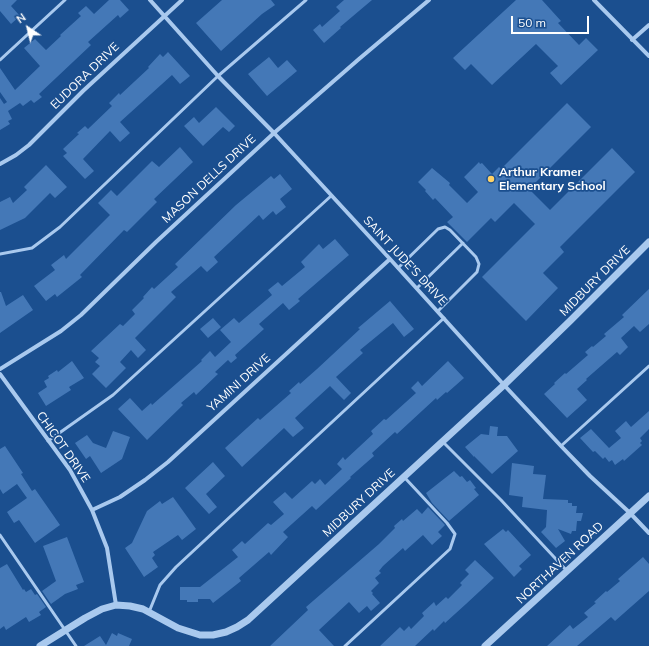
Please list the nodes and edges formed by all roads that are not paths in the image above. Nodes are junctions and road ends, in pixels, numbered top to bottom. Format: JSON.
{"nodes":[{"id":1,"x":65,"y":0,"type":"edge"},
{"id":2,"x":150,"y":0,"type":"edge"},
{"id":3,"x":182,"y":0,"type":"edge"},
{"id":4,"x":306,"y":0,"type":"edge"},
{"id":5,"x":429,"y":0,"type":"edge"},
{"id":6,"x":594,"y":0,"type":"edge"},
{"id":7,"x":164,"y":15,"type":"junction"},
{"id":8,"x":649,"y":25,"type":"edge"},
{"id":9,"x":632,"y":40,"type":"junction"},
{"id":10,"x":649,"y":56,"type":"edge"},
{"id":11,"x":0,"y":60,"type":"edge"},
{"id":12,"x":218,"y":76,"type":"junction"},
{"id":13,"x":274,"y":133,"type":"junction"},
{"id":14,"x":0,"y":164,"type":"edge"},
{"id":15,"x":331,"y":196,"type":"junction"},
{"id":16,"x":649,"y":242,"type":"edge"},
{"id":17,"x":463,"y":243,"type":"junction"},
{"id":18,"x":0,"y":254,"type":"edge"},
{"id":19,"x":390,"y":259,"type":"junction"},
{"id":20,"x":398,"y":268,"type":"junction"},
{"id":21,"x":417,"y":288,"type":"junction"},
{"id":22,"x":438,"y":311,"type":"junction"},
{"id":23,"x":444,"y":318,"type":"junction"},
{"id":24,"x":649,"y":366,"type":"edge"},
{"id":25,"x":0,"y":369,"type":"edge"},
{"id":26,"x":0,"y":374,"type":"edge"},
{"id":27,"x":504,"y":384,"type":"junction"},
{"id":28,"x":48,"y":441,"type":"junction"},
{"id":29,"x":442,"y":441,"type":"junction"},
{"id":30,"x":561,"y":446,"type":"junction"},
{"id":31,"x":404,"y":476,"type":"junction"},
{"id":32,"x":649,"y":496,"type":"edge"},
{"id":33,"x":92,"y":510,"type":"junction"},
{"id":34,"x":630,"y":513,"type":"junction"},
{"id":35,"x":649,"y":533,"type":"edge"},
{"id":36,"x":0,"y":535,"type":"edge"},
{"id":37,"x":567,"y":571,"type":"junction"},
{"id":38,"x":116,"y":605,"type":"junction"},
{"id":39,"x":149,"y":612,"type":"junction"},
{"id":40,"x":65,"y":630,"type":"junction"},
{"id":41,"x":40,"y":646,"type":"edge"},
{"id":42,"x":76,"y":646,"type":"edge"},
{"id":43,"x":344,"y":646,"type":"edge"},
{"id":44,"x":485,"y":646,"type":"edge"}],
"edges":[{"from":1,"to":11,"type":"lane"},
{"from":2,"to":7,"type":"street","name":"SAINT JUDE'S DRIVE"},
{"from":3,"to":7,"type":"street","name":"EUDORA DRIVE"},
{"from":4,"to":12,"type":"lane"},
{"from":5,"to":13,"type":"street","name":"MASON DELLS DRIVE"},
{"from":6,"to":9,"type":"street"},
{"from":7,"to":12,"type":"street","name":"SAINT JUDE'S DRIVE"},
{"from":7,"to":14,"type":"street","name":"EUDORA DRIVE"},
{"from":8,"to":9,"type":"street"},
{"from":9,"to":10,"type":"street"},
{"from":12,"to":13,"type":"street","name":"SAINT JUDE'S DRIVE"},
{"from":12,"to":18,"type":"lane"},
{"from":13,"to":15,"type":"street","name":"SAINT JUDE'S DRIVE"},
{"from":13,"to":25,"type":"street","name":"MASON DELLS DRIVE"},
{"from":15,"to":19,"type":"street","name":"SAINT JUDE'S DRIVE"},
{"from":15,"to":28,"type":"lane"},
{"from":16,"to":27,"type":"street","name":"MIDBURY DRIVE"},
{"from":17,"to":20,"type":"lane"},
{"from":17,"to":21,"type":"lane"},
{"from":17,"to":22,"type":"lane"},
{"from":19,"to":20,"type":"street","name":"SAINT JUDE'S DRIVE"},
{"from":19,"to":33,"type":"street","name":"YAMINI DRIVE"},
{"from":20,"to":21,"type":"street","name":"SAINT JUDE'S DRIVE"},
{"from":21,"to":22,"type":"street","name":"SAINT JUDE'S DRIVE"},
{"from":22,"to":23,"type":"street","name":"SAINT JUDE'S DRIVE"},
{"from":23,"to":27,"type":"street","name":"SAINT JUDE'S DRIVE"},
{"from":23,"to":39,"type":"lane"},
{"from":24,"to":30,"type":"lane"},
{"from":26,"to":28,"type":"street","name":"CHICOT DRIVE"},
{"from":27,"to":29,"type":"street","name":"MIDBURY DRIVE"},
{"from":27,"to":30,"type":"street","name":"SAINT JUDE'S DRIVE"},
{"from":28,"to":33,"type":"street","name":"CHICOT DRIVE"},
{"from":29,"to":31,"type":"street","name":"MIDBURY DRIVE"},
{"from":29,"to":37,"type":"lane"},
{"from":30,"to":34,"type":"street","name":"SAINT JUDE'S DRIVE"},
{"from":31,"to":39,"type":"street","name":"MIDBURY DRIVE"},
{"from":31,"to":43,"type":"lane"},
{"from":32,"to":34,"type":"street","name":"NORTHAVEN ROAD"},
{"from":33,"to":38,"type":"street","name":"CHICOT DRIVE"},
{"from":34,"to":35,"type":"street","name":"SAINT JUDE'S DRIVE"},
{"from":34,"to":37,"type":"street","name":"NORTHAVEN ROAD"},
{"from":36,"to":40,"type":"lane"},
{"from":37,"to":44,"type":"street","name":"NORTHAVEN ROAD"},
{"from":38,"to":39,"type":"street","name":"MIDBURY DRIVE"},
{"from":38,"to":40,"type":"street","name":"MIDBURY DRIVE"},
{"from":40,"to":41,"type":"street","name":"MIDBURY DRIVE"},
{"from":40,"to":42,"type":"lane"}]}
